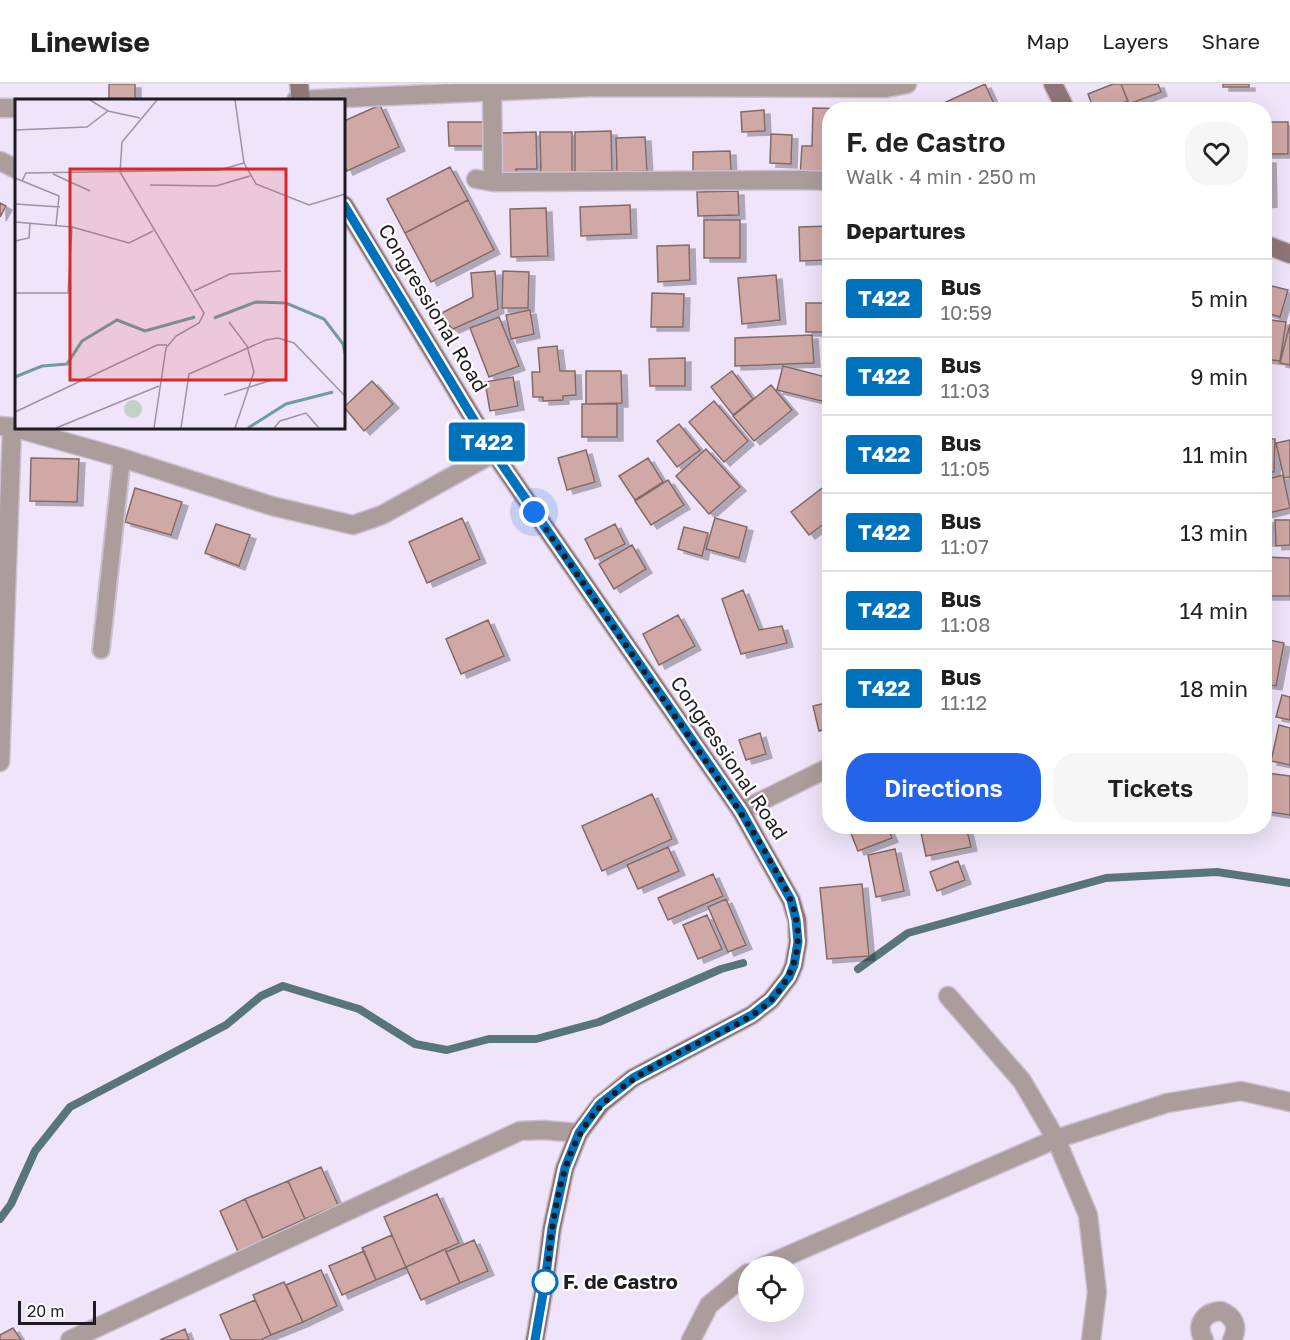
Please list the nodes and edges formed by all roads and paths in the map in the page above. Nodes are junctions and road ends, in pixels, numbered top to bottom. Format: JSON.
{"nodes":[{"id":1,"x":907,"y":84,"type":"edge"},
{"id":2,"x":1053,"y":84,"type":"edge"},
{"id":3,"x":492,"y":92,"type":"junction"},
{"id":4,"x":323,"y":99,"type":"edge"},
{"id":5,"x":1062,"y":102,"type":"edge"},
{"id":6,"x":0,"y":161,"type":"edge"},
{"id":7,"x":15,"y":168,"type":"edge"},
{"id":8,"x":822,"y":181,"type":"edge"},
{"id":9,"x":345,"y":208,"type":"edge"},
{"id":10,"x":1272,"y":247,"type":"edge"},
{"id":11,"x":1290,"y":255,"type":"edge"},
{"id":12,"x":6,"y":426,"type":"edge"},
{"id":13,"x":17,"y":429,"type":"edge"},
{"id":14,"x":494,"y":453,"type":"junction"},
{"id":15,"x":122,"y":458,"type":"junction"},
{"id":16,"x":101,"y":650,"type":"dead end"},
{"id":17,"x":0,"y":762,"type":"edge"},
{"id":18,"x":822,"y":771,"type":"edge"},
{"id":19,"x":741,"y":811,"type":"junction"},
{"id":20,"x":948,"y":996,"type":"dead end"},
{"id":21,"x":1290,"y":1102,"type":"edge"},
{"id":22,"x":579,"y":1133,"type":"junction"},
{"id":23,"x":1056,"y":1139,"type":"junction"},
{"id":24,"x":787,"y":1256,"type":"edge"},
{"id":25,"x":738,"y":1281,"type":"edge"},
{"id":26,"x":70,"y":1340,"type":"edge"},
{"id":27,"x":535,"y":1340,"type":"edge"},
{"id":28,"x":691,"y":1340,"type":"edge"},
{"id":29,"x":1091,"y":1340,"type":"edge"},
{"id":30,"x":1202,"y":1340,"type":"edge"},
{"id":31,"x":1232,"y":1340,"type":"edge"}],
"edges":[{"from":1,"to":3,"type":"street"},
{"from":2,"to":5,"type":"main road"},
{"from":3,"to":4,"type":"street"},
{"from":3,"to":8,"type":"street"},
{"from":6,"to":7,"type":"street"},
{"from":9,"to":14,"type":"main road","name":"Congressional Road"},
{"from":10,"to":11,"type":"main road"},
{"from":12,"to":17,"type":"street"},
{"from":13,"to":15,"type":"street"},
{"from":14,"to":15,"type":"street"},
{"from":14,"to":19,"type":"main road","name":"Congressional Road"},
{"from":15,"to":16,"type":"lane"},
{"from":18,"to":19,"type":"street"},
{"from":19,"to":22,"type":"main road","name":"Congressional Road"},
{"from":20,"to":23,"type":"street"},
{"from":21,"to":23,"type":"street"},
{"from":22,"to":26,"type":"street"},
{"from":22,"to":27,"type":"main road","name":"Congressional Road"},
{"from":23,"to":24,"type":"street"},
{"from":23,"to":29,"type":"street"},
{"from":25,"to":28,"type":"street"},
{"from":30,"to":31,"type":"street"}]}
